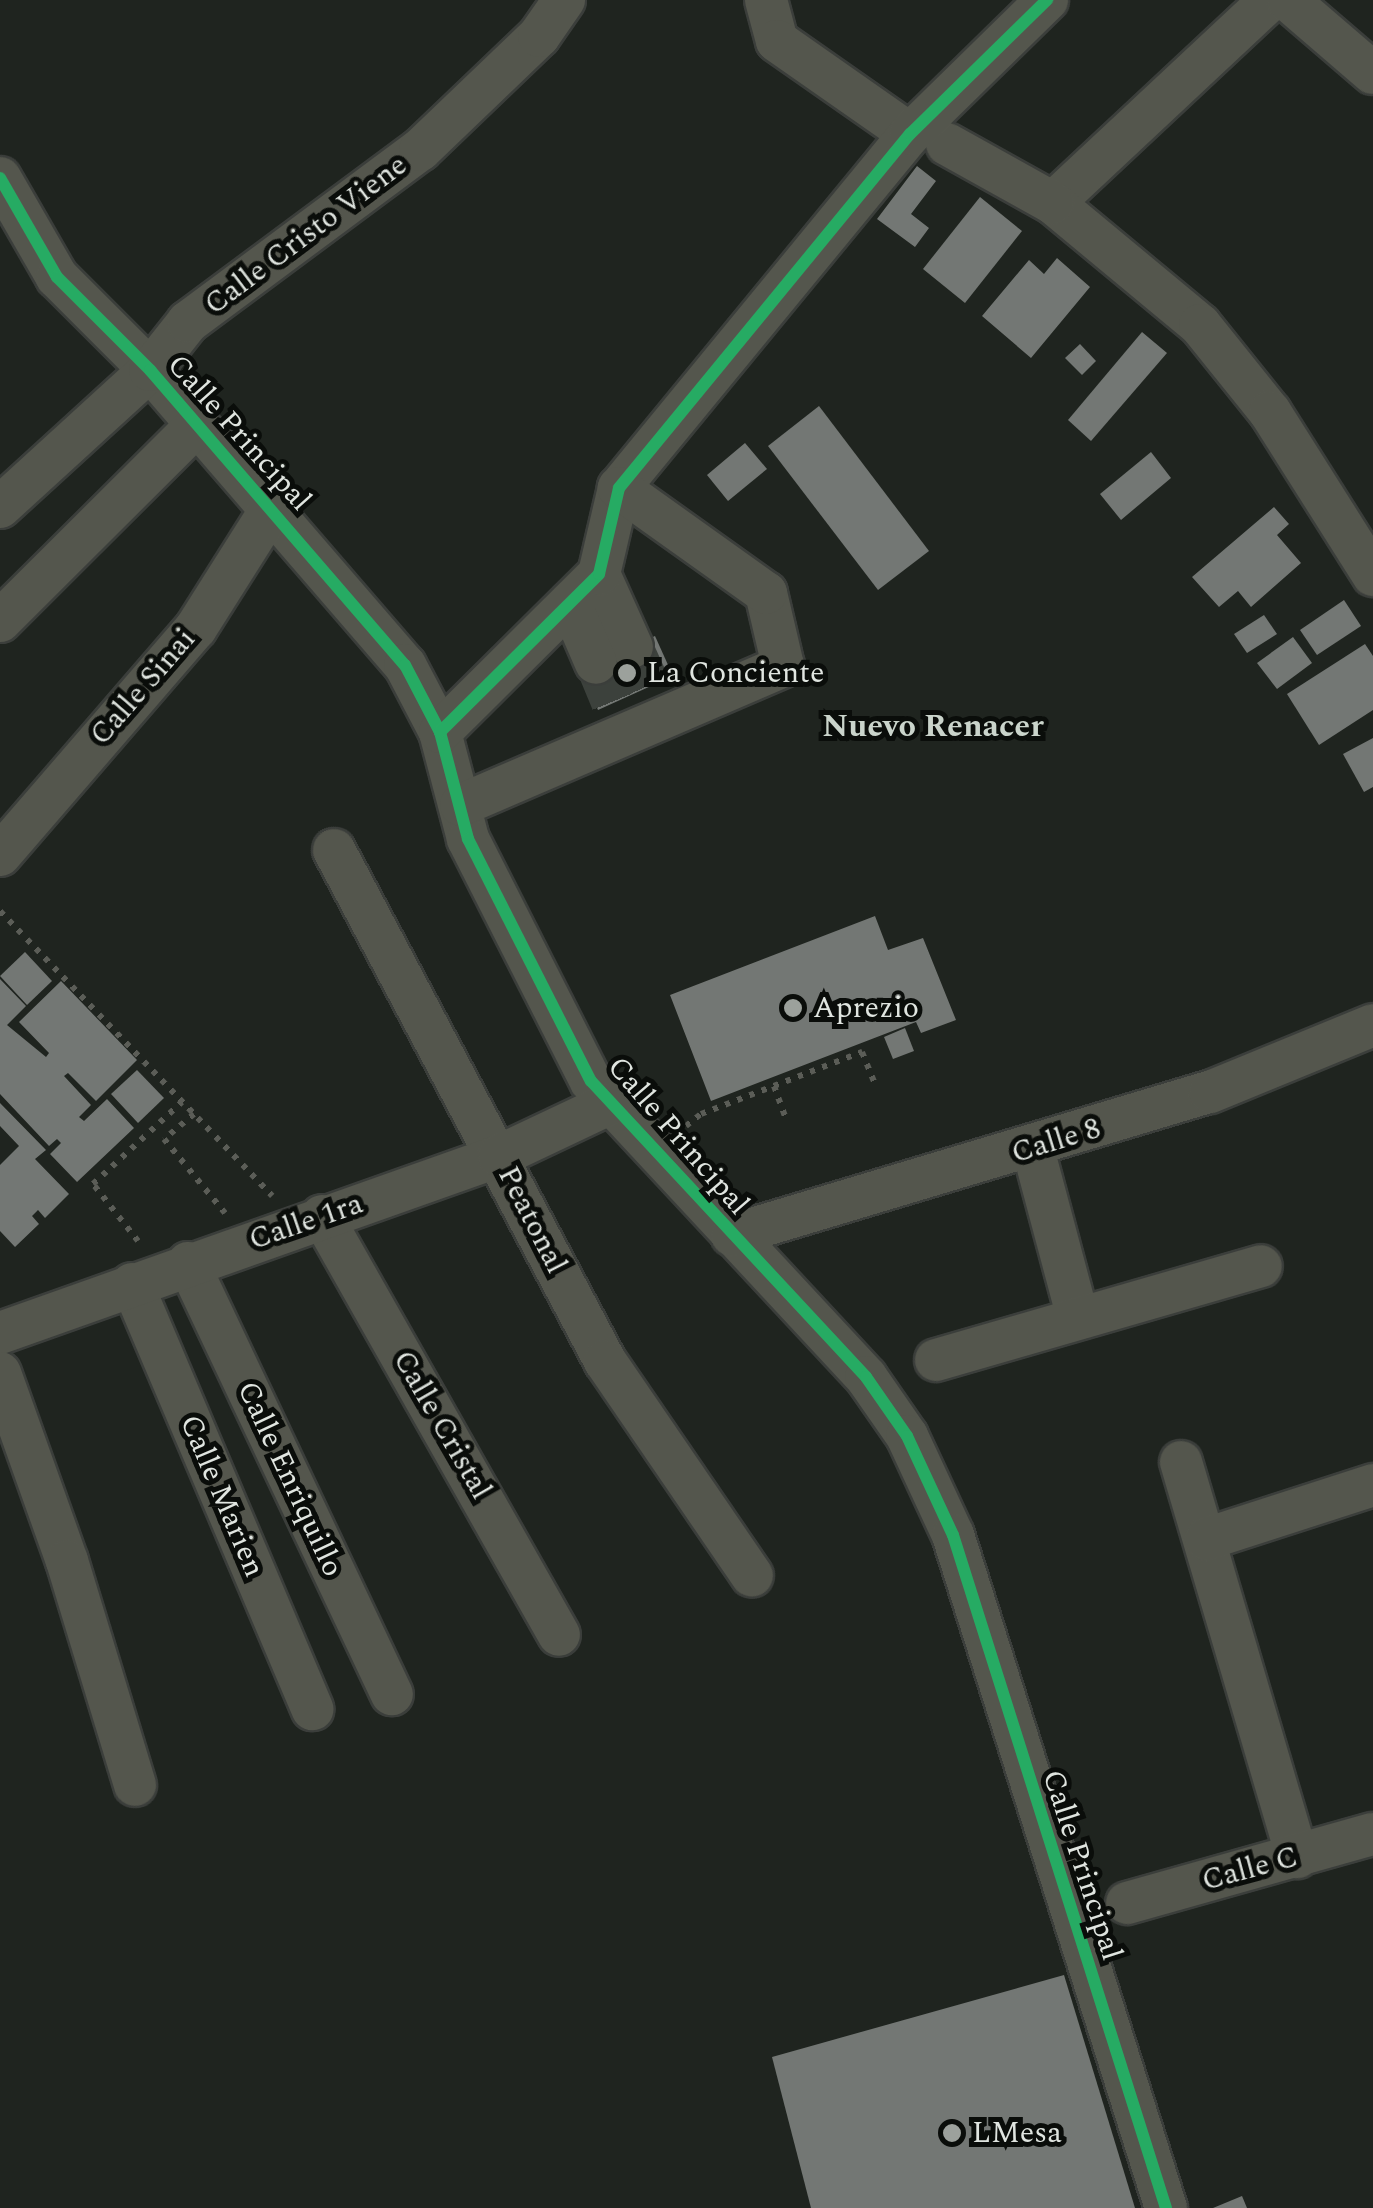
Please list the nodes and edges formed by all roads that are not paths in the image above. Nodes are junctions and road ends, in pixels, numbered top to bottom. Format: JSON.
{"nodes":[{"id":1,"x":564,"y":0,"type":"edge"},
{"id":2,"x":766,"y":0,"type":"edge"},
{"id":3,"x":1047,"y":0,"type":"edge"},
{"id":4,"x":1270,"y":0,"type":"edge"},
{"id":5,"x":1288,"y":0,"type":"edge"},
{"id":6,"x":1373,"y":73,"type":"edge"},
{"id":7,"x":928,"y":139,"type":"junction"},
{"id":8,"x":0,"y":178,"type":"edge"},
{"id":9,"x":1054,"y":203,"type":"junction"},
{"id":10,"x":10,"y":225,"type":"edge"},
{"id":11,"x":150,"y":370,"type":"junction"},
{"id":12,"x":198,"y":424,"type":"junction"},
{"id":13,"x":619,"y":488,"type":"junction"},
{"id":14,"x":0,"y":507,"type":"edge"},
{"id":15,"x":272,"y":508,"type":"junction"},
{"id":16,"x":1373,"y":575,"type":"edge"},
{"id":17,"x":585,"y":589,"type":"junction"},
{"id":18,"x":0,"y":621,"type":"edge"},
{"id":19,"x":614,"y":655,"type":"tunnel mouth"},
{"id":20,"x":440,"y":732,"type":"junction"},
{"id":21,"x":461,"y":804,"type":"junction"},
{"id":22,"x":334,"y":850,"type":"dead end"},
{"id":23,"x":0,"y":855,"type":"edge"},
{"id":24,"x":1373,"y":1026,"type":"edge"},
{"id":25,"x":609,"y":1104,"type":"junction"},
{"id":26,"x":1033,"y":1150,"type":"junction"},
{"id":27,"x":499,"y":1156,"type":"junction"},
{"id":28,"x":302,"y":1211,"type":"junction"},
{"id":29,"x":732,"y":1235,"type":"junction"},
{"id":30,"x":1261,"y":1266,"type":"dead end"},
{"id":31,"x":157,"y":1268,"type":"junction"},
{"id":32,"x":1078,"y":1318,"type":"junction"},
{"id":33,"x":0,"y":1333,"type":"edge"},
{"id":34,"x":936,"y":1360,"type":"dead end"},
{"id":35,"x":0,"y":1373,"type":"edge"},
{"id":36,"x":1181,"y":1462,"type":"dead end"},
{"id":37,"x":1373,"y":1485,"type":"edge"},
{"id":38,"x":1206,"y":1539,"type":"junction"},
{"id":39,"x":752,"y":1576,"type":"dead end"},
{"id":40,"x":559,"y":1635,"type":"dead end"},
{"id":41,"x":392,"y":1694,"type":"dead end"},
{"id":42,"x":312,"y":1709,"type":"dead end"},
{"id":43,"x":134,"y":1784,"type":"dead end"},
{"id":44,"x":1373,"y":1834,"type":"edge"},
{"id":45,"x":1297,"y":1857,"type":"junction"},
{"id":46,"x":1126,"y":1903,"type":"dead end"},
{"id":47,"x":1166,"y":2208,"type":"edge"}],
"edges":[{"from":1,"to":11,"type":"street","name":"Calle Cristo Viene"},
{"from":2,"to":7,"type":"street"},
{"from":3,"to":7,"type":"street"},
{"from":4,"to":9,"type":"street"},
{"from":5,"to":6,"type":"street"},
{"from":7,"to":9,"type":"street"},
{"from":7,"to":13,"type":"street"},
{"from":8,"to":10,"type":"street","name":"Calle Principal"},
{"from":9,"to":16,"type":"street"},
{"from":10,"to":11,"type":"street","name":"Calle Principal"},
{"from":11,"to":12,"type":"street","name":"Calle Principal"},
{"from":11,"to":14,"type":"street","name":"Calle Cristo Viene"},
{"from":12,"to":15,"type":"street","name":"Calle Principal"},
{"from":12,"to":18,"type":"street"},
{"from":13,"to":17,"type":"street"},
{"from":13,"to":21,"type":"street"},
{"from":15,"to":20,"type":"street","name":"Calle Principal"},
{"from":15,"to":23,"type":"street","name":"Calle Sinai"},
{"from":17,"to":19,"type":"street"},
{"from":17,"to":20,"type":"street"},
{"from":20,"to":21,"type":"street","name":"Calle Principal"},
{"from":21,"to":25,"type":"street","name":"Calle Principal"},
{"from":22,"to":27,"type":"street","name":"Peatonal"},
{"from":24,"to":26,"type":"street","name":"Calle 8"},
{"from":25,"to":27,"type":"street","name":"Calle 1ra"},
{"from":25,"to":29,"type":"street","name":"Calle Principal"},
{"from":26,"to":29,"type":"street","name":"Calle 8"},
{"from":26,"to":32,"type":"street"},
{"from":27,"to":28,"type":"street","name":"Calle 1ra"},
{"from":27,"to":39,"type":"street","name":"Peatonal"},
{"from":28,"to":31,"type":"street","name":"Calle 1ra"},
{"from":28,"to":40,"type":"street","name":"Calle Cristal"},
{"from":29,"to":47,"type":"street","name":"Calle Principal"},
{"from":30,"to":32,"type":"street"},
{"from":31,"to":33,"type":"street","name":"Calle 1ra"},
{"from":31,"to":41,"type":"street","name":"Calle Enriquillo"},
{"from":31,"to":42,"type":"street","name":"Calle Marien"},
{"from":32,"to":34,"type":"street"},
{"from":35,"to":43,"type":"street"},
{"from":36,"to":38,"type":"street"},
{"from":37,"to":38,"type":"street"},
{"from":38,"to":45,"type":"street"},
{"from":44,"to":45,"type":"street","name":"Calle C"},
{"from":45,"to":46,"type":"street","name":"Calle C"}]}
